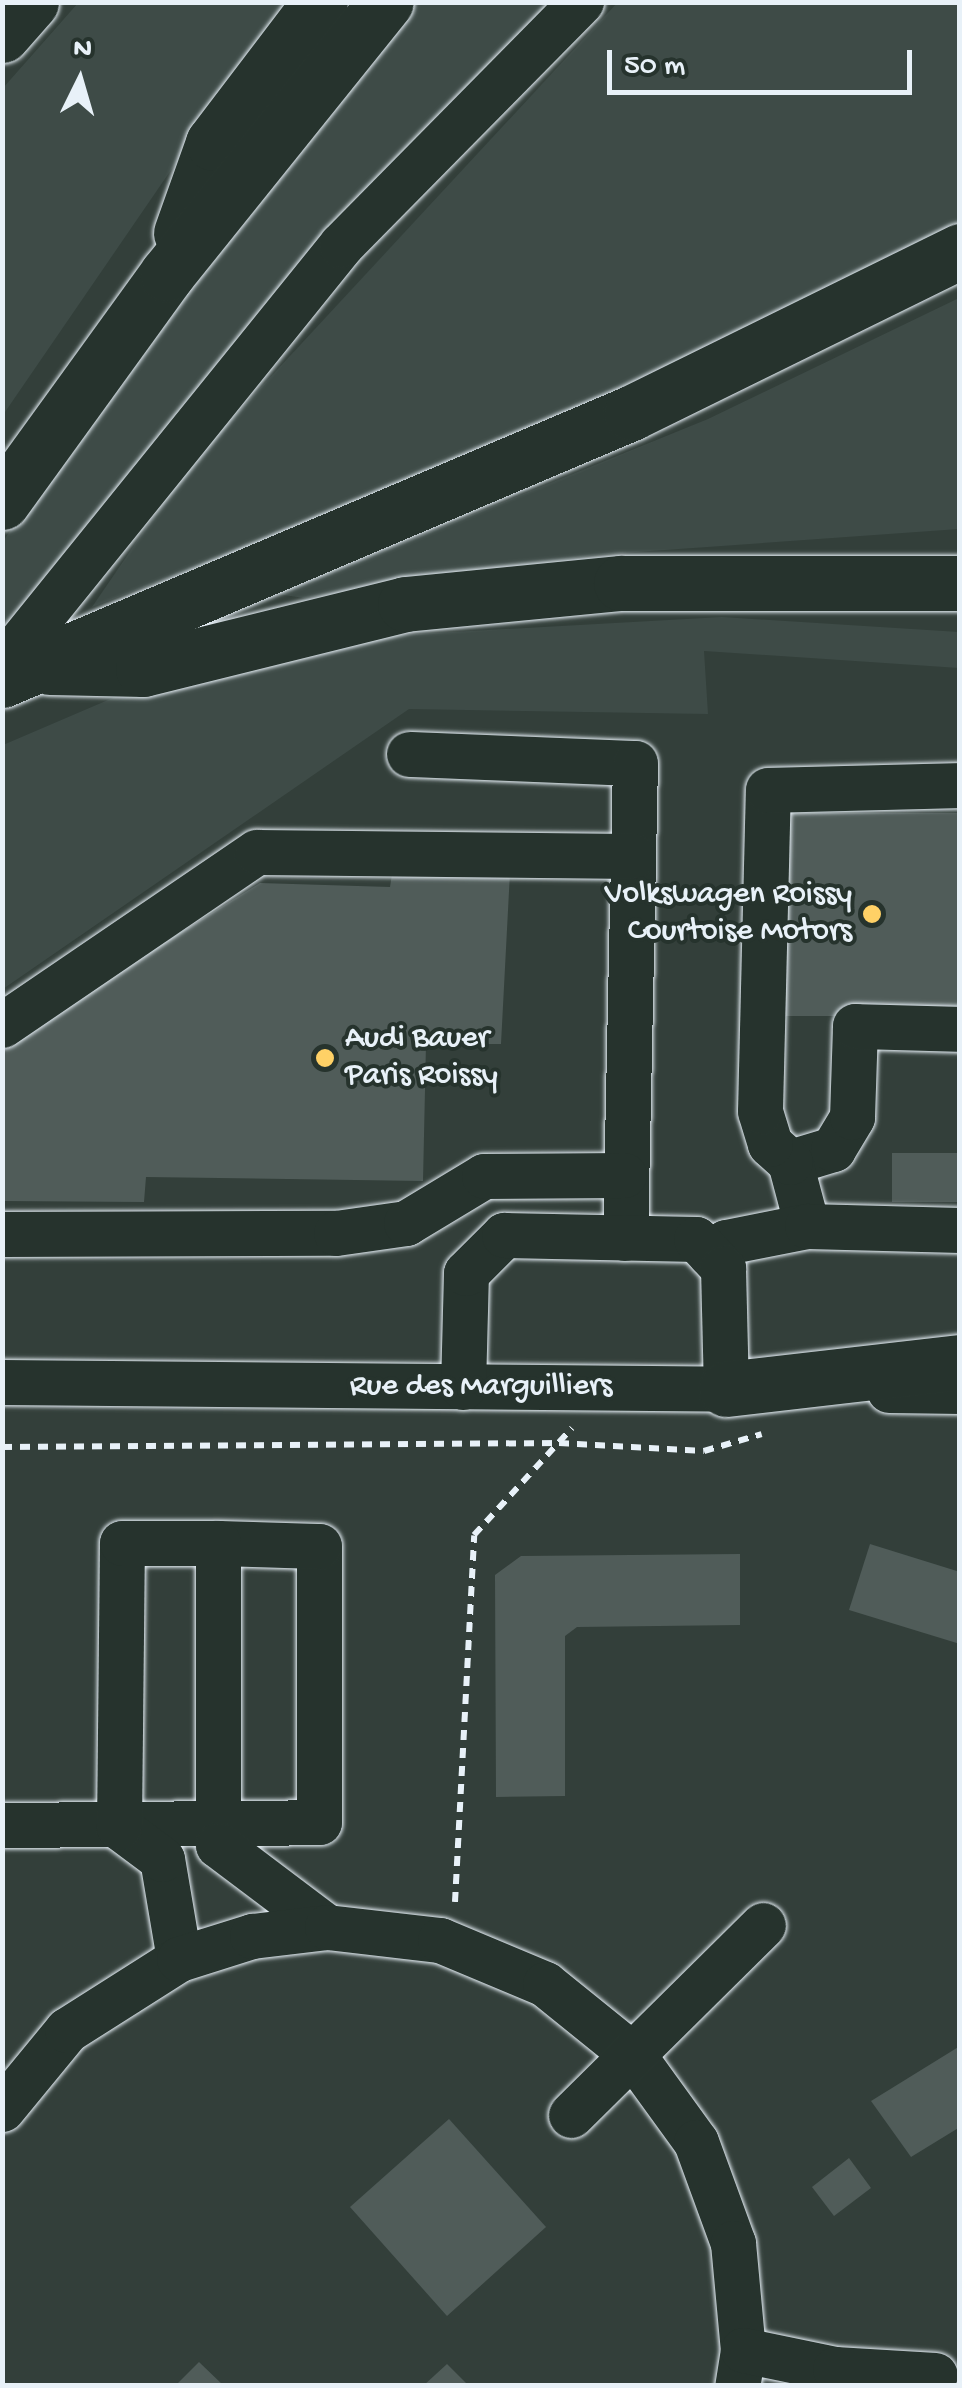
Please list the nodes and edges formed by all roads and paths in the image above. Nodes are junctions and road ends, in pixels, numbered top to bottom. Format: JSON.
{"nodes":[{"id":1,"x":31,"y":2,"type":"edge"},
{"id":2,"x":320,"y":2,"type":"edge"},
{"id":3,"x":386,"y":2,"type":"edge"},
{"id":4,"x":582,"y":2,"type":"edge"},
{"id":5,"x":2,"y":35,"type":"edge"},
{"id":6,"x":960,"y":251,"type":"edge"},
{"id":7,"x":167,"y":274,"type":"junction"},
{"id":8,"x":2,"y":502,"type":"edge"},
{"id":9,"x":960,"y":556,"type":"edge"},
{"id":10,"x":788,"y":578,"type":"junction"},
{"id":11,"x":960,"y":583,"type":"edge"},
{"id":12,"x":960,"y":612,"type":"edge"},
{"id":13,"x":12,"y":670,"type":"edge"},
{"id":14,"x":409,"y":754,"type":"dead end"},
{"id":15,"x":960,"y":785,"type":"edge"},
{"id":16,"x":633,"y":856,"type":"junction"},
{"id":17,"x":2,"y":1025,"type":"edge"},
{"id":18,"x":960,"y":1029,"type":"edge"},
{"id":19,"x":790,"y":1162,"type":"junction"},
{"id":20,"x":624,"y":1175,"type":"junction"},
{"id":21,"x":806,"y":1226,"type":"junction"},
{"id":22,"x":960,"y":1230,"type":"edge"},
{"id":23,"x":2,"y":1234,"type":"edge"},
{"id":24,"x":625,"y":1238,"type":"junction"},
{"id":25,"x":710,"y":1254,"type":"junction"},
{"id":26,"x":960,"y":1362,"type":"edge"},
{"id":27,"x":2,"y":1382,"type":"edge"},
{"id":28,"x":463,"y":1387,"type":"junction"},
{"id":29,"x":726,"y":1388,"type":"junction"},
{"id":30,"x":960,"y":1391,"type":"edge"},
{"id":31,"x":580,"y":1419,"type":"dead end"},
{"id":32,"x":218,"y":1544,"type":"junction"},
{"id":33,"x":2,"y":1826,"type":"edge"},
{"id":34,"x":118,"y":1826,"type":"junction"},
{"id":35,"x":218,"y":1826,"type":"junction"},
{"id":36,"x":436,"y":1909,"type":"dead end"},
{"id":37,"x":763,"y":1925,"type":"dead end"},
{"id":38,"x":327,"y":1927,"type":"junction"},
{"id":39,"x":179,"y":1959,"type":"junction"},
{"id":40,"x":633,"y":2055,"type":"junction"},
{"id":41,"x":2,"y":2110,"type":"edge"},
{"id":42,"x":571,"y":2115,"type":"dead end"},
{"id":43,"x":740,"y":2368,"type":"edge"},
{"id":44,"x":935,"y":2376,"type":"dead end"}],
"edges":[{"from":1,"to":5,"type":"main road"},
{"from":2,"to":7,"type":"main road"},
{"from":3,"to":7,"type":"main road"},
{"from":4,"to":13,"type":"street"},
{"from":6,"to":13,"type":"main road"},
{"from":7,"to":8,"type":"main road"},
{"from":9,"to":10,"type":"main road"},
{"from":10,"to":11,"type":"main road"},
{"from":10,"to":12,"type":"main road"},
{"from":10,"to":13,"type":"main road"},
{"from":14,"to":16,"type":"street"},
{"from":15,"to":19,"type":"street"},
{"from":16,"to":17,"type":"street"},
{"from":16,"to":20,"type":"street"},
{"from":18,"to":19,"type":"street"},
{"from":19,"to":21,"type":"street"},
{"from":20,"to":23,"type":"street"},
{"from":20,"to":24,"type":"street"},
{"from":21,"to":22,"type":"street"},
{"from":21,"to":25,"type":"street"},
{"from":24,"to":25,"type":"street"},
{"from":24,"to":28,"type":"street"},
{"from":25,"to":29,"type":"street"},
{"from":26,"to":29,"type":"main road"},
{"from":27,"to":28,"type":"street","name":"Rue des Marguilliers"},
{"from":28,"to":29,"type":"street","name":"Rue des Marguilliers"},
{"from":29,"to":30,"type":"street","name":"Rue des Marguilliers"},
{"from":31,"to":36,"type":"path"},
{"from":32,"to":34,"type":"street"},
{"from":32,"to":35,"type":"street"},
{"from":32,"to":35,"type":"street"},
{"from":33,"to":34,"type":"street"},
{"from":34,"to":35,"type":"street"},
{"from":34,"to":39,"type":"street"},
{"from":35,"to":38,"type":"street"},
{"from":37,"to":40,"type":"street"},
{"from":38,"to":39,"type":"street"},
{"from":38,"to":40,"type":"street"},
{"from":39,"to":41,"type":"street"},
{"from":40,"to":42,"type":"street"},
{"from":40,"to":43,"type":"street"},
{"from":43,"to":44,"type":"street"}]}
